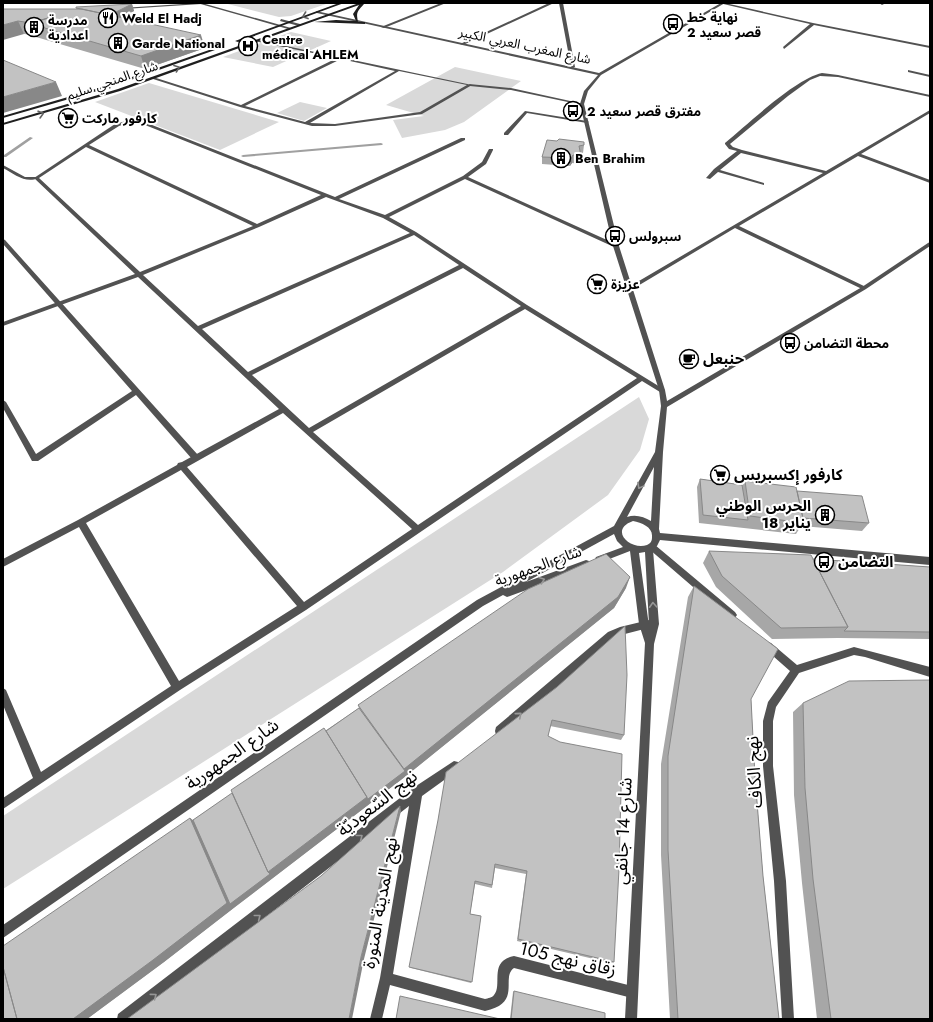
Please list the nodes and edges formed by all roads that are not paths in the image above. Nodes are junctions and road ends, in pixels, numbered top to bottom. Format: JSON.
{"nodes":[{"id":1,"x":188,"y":3,"type":"edge"},
{"id":2,"x":214,"y":3,"type":"edge"},
{"id":3,"x":342,"y":3,"type":"edge"},
{"id":4,"x":362,"y":3,"type":"edge"},
{"id":5,"x":444,"y":3,"type":"edge"},
{"id":6,"x":552,"y":3,"type":"edge"},
{"id":7,"x":561,"y":3,"type":"edge"},
{"id":8,"x":722,"y":3,"type":"edge"},
{"id":9,"x":201,"y":4,"type":"edge"},
{"id":10,"x":176,"y":6,"type":"junction"},
{"id":11,"x":122,"y":8,"type":"edge"},
{"id":12,"x":317,"y":12,"type":"junction"},
{"id":13,"x":251,"y":13,"type":"dead end"},
{"id":14,"x":328,"y":15,"type":"junction"},
{"id":15,"x":274,"y":18,"type":"dead end"},
{"id":16,"x":357,"y":21,"type":"junction"},
{"id":17,"x":289,"y":22,"type":"junction"},
{"id":18,"x":364,"y":23,"type":"junction"},
{"id":19,"x":301,"y":24,"type":"junction"},
{"id":20,"x":813,"y":24,"type":"junction"},
{"id":21,"x":280,"y":25,"type":"junction"},
{"id":22,"x":382,"y":27,"type":"junction"},
{"id":23,"x":289,"y":28,"type":"junction"},
{"id":24,"x":188,"y":40,"type":"edge"},
{"id":25,"x":254,"y":40,"type":"junction"},
{"id":26,"x":233,"y":42,"type":"dead end"},
{"id":27,"x":462,"y":44,"type":"junction"},
{"id":28,"x":226,"y":45,"type":"dead end"},
{"id":29,"x":219,"y":47,"type":"junction"},
{"id":30,"x":930,"y":47,"type":"edge"},
{"id":31,"x":784,"y":48,"type":"dead end"},
{"id":32,"x":340,"y":58,"type":"junction"},
{"id":33,"x":572,"y":67,"type":"junction"},
{"id":34,"x":399,"y":70,"type":"junction"},
{"id":35,"x":909,"y":72,"type":"dead end"},
{"id":36,"x":600,"y":74,"type":"junction"},
{"id":37,"x":930,"y":76,"type":"edge"},
{"id":38,"x":152,"y":78,"type":"junction"},
{"id":39,"x":470,"y":85,"type":"junction"},
{"id":40,"x":930,"y":96,"type":"edge"},
{"id":41,"x":582,"y":104,"type":"junction"},
{"id":42,"x":241,"y":106,"type":"junction"},
{"id":43,"x":930,"y":111,"type":"edge"},
{"id":44,"x":3,"y":117,"type":"edge"},
{"id":45,"x":587,"y":122,"type":"junction"},
{"id":46,"x":3,"y":124,"type":"edge"},
{"id":47,"x":305,"y":124,"type":"junction"},
{"id":48,"x":506,"y":134,"type":"dead end"},
{"id":49,"x":463,"y":139,"type":"dead end"},
{"id":50,"x":85,"y":145,"type":"junction"},
{"id":51,"x":491,"y":150,"type":"dead end"},
{"id":52,"x":740,"y":151,"type":"junction"},
{"id":53,"x":856,"y":154,"type":"junction"},
{"id":54,"x":3,"y":166,"type":"edge"},
{"id":55,"x":716,"y":170,"type":"junction"},
{"id":56,"x":826,"y":172,"type":"junction"},
{"id":57,"x":36,"y":178,"type":"junction"},
{"id":58,"x":465,"y":178,"type":"junction"},
{"id":59,"x":708,"y":178,"type":"dead end"},
{"id":60,"x":930,"y":182,"type":"edge"},
{"id":61,"x":762,"y":184,"type":"dead end"},
{"id":62,"x":326,"y":195,"type":"junction"},
{"id":63,"x":335,"y":199,"type":"junction"},
{"id":64,"x":385,"y":217,"type":"junction"},
{"id":65,"x":256,"y":226,"type":"junction"},
{"id":66,"x":734,"y":226,"type":"junction"},
{"id":67,"x":414,"y":233,"type":"junction"},
{"id":68,"x":3,"y":241,"type":"edge"},
{"id":69,"x":930,"y":244,"type":"edge"},
{"id":70,"x":616,"y":246,"type":"junction"},
{"id":71,"x":464,"y":265,"type":"junction"},
{"id":72,"x":140,"y":274,"type":"junction"},
{"id":73,"x":864,"y":288,"type":"junction"},
{"id":74,"x":629,"y":289,"type":"junction"},
{"id":75,"x":60,"y":303,"type":"junction"},
{"id":76,"x":525,"y":306,"type":"junction"},
{"id":77,"x":3,"y":324,"type":"edge"},
{"id":78,"x":197,"y":329,"type":"junction"},
{"id":79,"x":247,"y":375,"type":"junction"},
{"id":80,"x":642,"y":378,"type":"junction"},
{"id":81,"x":662,"y":390,"type":"junction"},
{"id":82,"x":137,"y":391,"type":"junction"},
{"id":83,"x":3,"y":402,"type":"edge"},
{"id":84,"x":664,"y":406,"type":"junction"},
{"id":85,"x":284,"y":408,"type":"junction"},
{"id":86,"x":308,"y":432,"type":"junction"},
{"id":87,"x":659,"y":452,"type":"junction"},
{"id":88,"x":195,"y":457,"type":"junction"},
{"id":89,"x":181,"y":465,"type":"junction"},
{"id":90,"x":621,"y":521,"type":"junction"},
{"id":91,"x":81,"y":522,"type":"junction"},
{"id":92,"x":417,"y":529,"type":"junction"},
{"id":93,"x":616,"y":529,"type":"junction"},
{"id":94,"x":656,"y":532,"type":"junction"},
{"id":95,"x":651,"y":547,"type":"junction"},
{"id":96,"x":632,"y":548,"type":"junction"},
{"id":97,"x":930,"y":561,"type":"edge"},
{"id":98,"x":3,"y":563,"type":"edge"},
{"id":99,"x":480,"y":603,"type":"junction"},
{"id":100,"x":303,"y":607,"type":"junction"},
{"id":101,"x":649,"y":624,"type":"junction"},
{"id":102,"x":742,"y":624,"type":"edge"},
{"id":103,"x":760,"y":639,"type":"edge"},
{"id":104,"x":796,"y":670,"type":"junction"},
{"id":105,"x":930,"y":672,"type":"edge"},
{"id":106,"x":178,"y":687,"type":"junction"},
{"id":107,"x":3,"y":693,"type":"edge"},
{"id":108,"x":491,"y":739,"type":"edge"},
{"id":109,"x":460,"y":761,"type":"edge"},
{"id":110,"x":40,"y":779,"type":"junction"},
{"id":111,"x":418,"y":792,"type":"junction"},
{"id":112,"x":3,"y":804,"type":"edge"},
{"id":113,"x":3,"y":932,"type":"edge"},
{"id":114,"x":386,"y":978,"type":"junction"},
{"id":115,"x":632,"y":992,"type":"junction"},
{"id":116,"x":123,"y":1019,"type":"edge"},
{"id":117,"x":376,"y":1019,"type":"edge"},
{"id":118,"x":631,"y":1019,"type":"edge"},
{"id":119,"x":788,"y":1019,"type":"edge"}],
"edges":[{"from":1,"to":10,"type":"street"},
{"from":2,"to":9,"type":"street"},
{"from":2,"to":13,"type":"street"},
{"from":3,"to":12,"type":"main road"},
{"from":4,"to":14,"type":"main road","name":"شارع المنجي سليم"},
{"from":4,"to":16,"type":"main road"},
{"from":5,"to":22,"type":"street"},
{"from":6,"to":27,"type":"street"},
{"from":7,"to":33,"type":"street"},
{"from":8,"to":20,"type":"street"},
{"from":8,"to":36,"type":"street"},
{"from":9,"to":10,"type":"street"},
{"from":9,"to":21,"type":"street"},
{"from":10,"to":11,"type":"street"},
{"from":12,"to":14,"type":"street","name":"شارع المغرب العربي الكبير"},
{"from":12,"to":17,"type":"main road","one_way":true},
{"from":14,"to":16,"type":"street","name":"شارع المغرب العربي الكبير"},
{"from":14,"to":19,"type":"main road","name":"شارع المنجي سليم"},
{"from":15,"to":17,"type":"street"},
{"from":16,"to":18,"type":"street","name":"شارع المغرب العربي الكبير"},
{"from":17,"to":19,"type":"street"},
{"from":17,"to":21,"type":"main road"},
{"from":18,"to":19,"type":"main road"},
{"from":18,"to":22,"type":"street","name":"شارع المغرب العربي الكبير"},
{"from":19,"to":23,"type":"main road","name":"شارع المنجي سليم"},
{"from":20,"to":30,"type":"street"},
{"from":20,"to":31,"type":"street"},
{"from":21,"to":23,"type":"street"},
{"from":21,"to":26,"type":"main road"},
{"from":22,"to":27,"type":"street","name":"شارع المغرب العربي الكبير"},
{"from":23,"to":25,"type":"main road","name":"شارع المنجي سليم"},
{"from":24,"to":29,"type":"street"},
{"from":25,"to":32,"type":"street"},
{"from":38,"to":25,"type":"main road","name":"شارع المنجي سليم","one_way":true},
{"from":27,"to":33,"type":"street","name":"شارع المغرب العربي الكبير"},
{"from":28,"to":29,"type":"main road","name":"شارع المنجي سليم"},
{"from":29,"to":44,"type":"main road","name":"شارع المنجي سليم"},
{"from":32,"to":34,"type":"street"},
{"from":32,"to":42,"type":"street"},
{"from":33,"to":36,"type":"street","name":"شارع المغرب العربي الكبير"},
{"from":34,"to":39,"type":"street"},
{"from":34,"to":47,"type":"street"},
{"from":35,"to":37,"type":"street"},
{"from":36,"to":41,"type":"street","name":"شارع المغرب العربي الكبير"},
{"from":38,"to":42,"type":"street"},
{"from":46,"to":38,"type":"main road","name":"شارع المنجي سليم","one_way":true},
{"from":39,"to":41,"type":"street"},
{"from":39,"to":47,"type":"street"},
{"from":40,"to":52,"type":"street"},
{"from":41,"to":45,"type":"street"},
{"from":42,"to":47,"type":"street"},
{"from":43,"to":53,"type":"street"},
{"from":45,"to":48,"type":"street"},
{"from":45,"to":70,"type":"street"},
{"from":49,"to":63,"type":"street"},
{"from":50,"to":57,"type":"street"},
{"from":50,"to":62,"type":"street"},
{"from":50,"to":65,"type":"street"},
{"from":51,"to":58,"type":"street"},
{"from":52,"to":55,"type":"street"},
{"from":52,"to":56,"type":"street"},
{"from":53,"to":56,"type":"street"},
{"from":53,"to":60,"type":"street"},
{"from":54,"to":57,"type":"street"},
{"from":55,"to":59,"type":"street"},
{"from":55,"to":61,"type":"street"},
{"from":56,"to":66,"type":"street"},
{"from":57,"to":72,"type":"street"},
{"from":58,"to":64,"type":"street"},
{"from":58,"to":70,"type":"street"},
{"from":62,"to":63,"type":"street"},
{"from":62,"to":65,"type":"street"},
{"from":63,"to":64,"type":"street"},
{"from":64,"to":67,"type":"street"},
{"from":65,"to":72,"type":"street"},
{"from":66,"to":73,"type":"street"},
{"from":66,"to":74,"type":"street"},
{"from":67,"to":71,"type":"street"},
{"from":67,"to":78,"type":"street"},
{"from":68,"to":75,"type":"street"},
{"from":69,"to":73,"type":"street"},
{"from":70,"to":74,"type":"street"},
{"from":71,"to":76,"type":"street"},
{"from":71,"to":79,"type":"street"},
{"from":72,"to":75,"type":"street"},
{"from":72,"to":78,"type":"street"},
{"from":73,"to":84,"type":"street"},
{"from":74,"to":81,"type":"street"},
{"from":75,"to":77,"type":"street"},
{"from":75,"to":82,"type":"street"},
{"from":76,"to":80,"type":"street"},
{"from":76,"to":86,"type":"street"},
{"from":78,"to":79,"type":"street"},
{"from":79,"to":85,"type":"street"},
{"from":80,"to":81,"type":"street"},
{"from":80,"to":92,"type":"street"},
{"from":81,"to":84,"type":"street"},
{"from":82,"to":83,"type":"street"},
{"from":82,"to":88,"type":"street"},
{"from":84,"to":87,"type":"street"},
{"from":85,"to":86,"type":"street"},
{"from":85,"to":88,"type":"street"},
{"from":86,"to":92,"type":"street"},
{"from":87,"to":90,"type":"street","one_way":true},
{"from":87,"to":94,"type":"street"},
{"from":88,"to":89,"type":"street"},
{"from":89,"to":91,"type":"street"},
{"from":89,"to":100,"type":"street"},
{"from":90,"to":93,"type":"street"},
{"from":90,"to":94,"type":"street"},
{"from":91,"to":98,"type":"street"},
{"from":91,"to":106,"type":"street"},
{"from":92,"to":100,"type":"street"},
{"from":93,"to":96,"type":"street"},
{"from":93,"to":99,"type":"street","name":"شارع الجمهورية"},
{"from":94,"to":95,"type":"street"},
{"from":94,"to":97,"type":"street"},
{"from":95,"to":96,"type":"street"},
{"from":101,"to":95,"type":"street","one_way":true},
{"from":95,"to":102,"type":"street"},
{"from":99,"to":96,"type":"street","name":"شارع الجمهورية","one_way":true},
{"from":96,"to":101,"type":"street"},
{"from":99,"to":113,"type":"street","name":"شارع الجمهورية"},
{"from":100,"to":106,"type":"street"},
{"from":108,"to":101,"type":"street","one_way":true},
{"from":101,"to":115,"type":"street","name":"شارع 14 جانفي"},
{"from":103,"to":104,"type":"street"},
{"from":104,"to":105,"type":"street"},
{"from":104,"to":119,"type":"street","name":"نهج الكاف"},
{"from":106,"to":110,"type":"street"},
{"from":107,"to":110,"type":"street"},
{"from":109,"to":111,"type":"street","name":"نهج السّعوديّة"},
{"from":110,"to":112,"type":"street"},
{"from":111,"to":114,"type":"street","name":"نهج المدينة المنورة"},
{"from":116,"to":111,"type":"street","name":"نهج السّعوديّة","one_way":true},
{"from":114,"to":115,"type":"street","name":"زقاق نهج 105"},
{"from":114,"to":117,"type":"street","name":"نهج المدينة المنورة"},
{"from":115,"to":118,"type":"street","name":"شارع 14 جانفي"}]}
